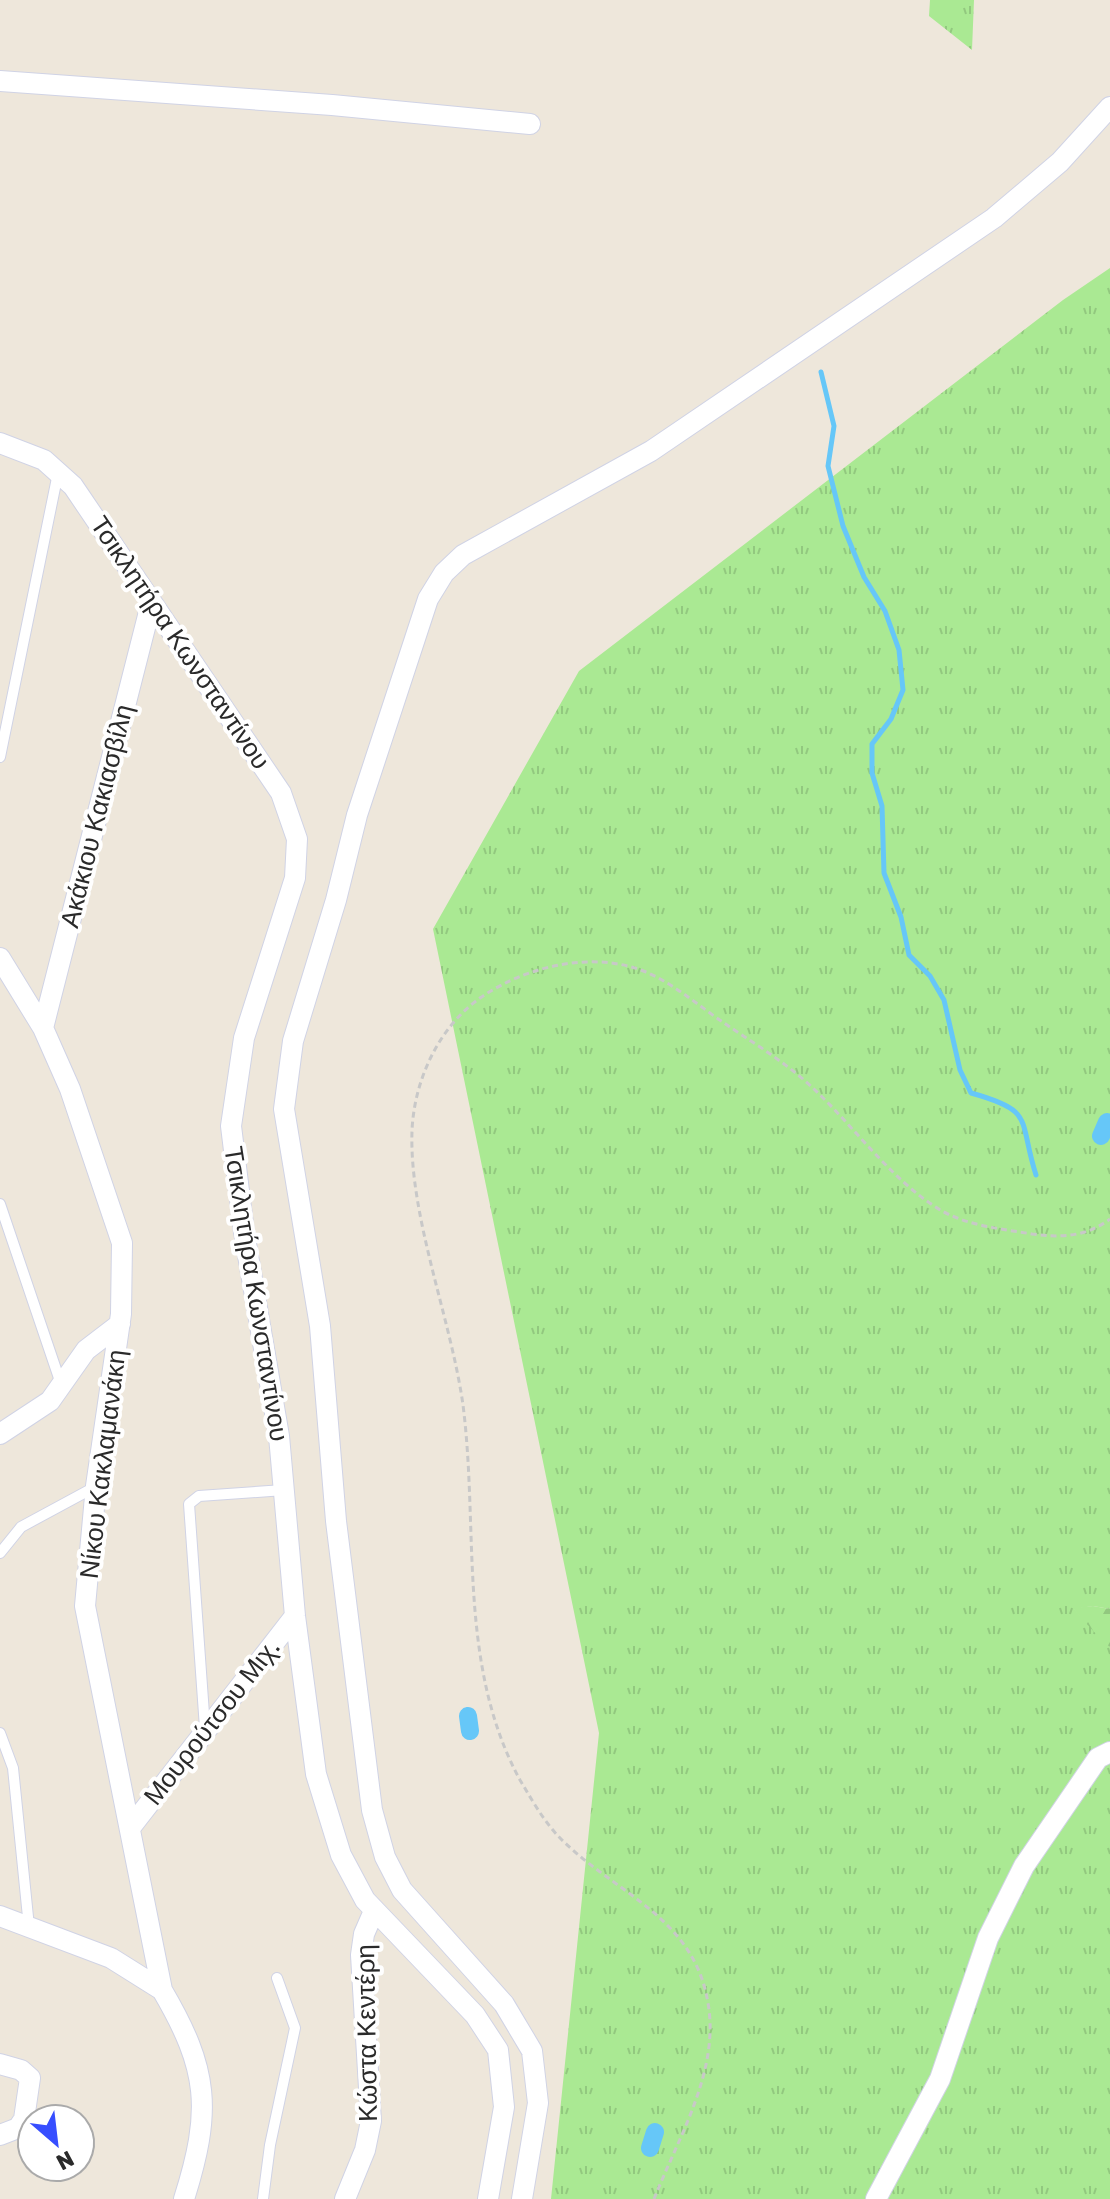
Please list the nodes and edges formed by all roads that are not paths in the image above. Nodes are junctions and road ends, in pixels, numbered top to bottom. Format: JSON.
{"nodes":[{"id":1,"x":0,"y":81,"type":"edge"},
{"id":2,"x":1110,"y":107,"type":"edge"},
{"id":3,"x":530,"y":124,"type":"dead end"},
{"id":4,"x":0,"y":443,"type":"edge"},
{"id":5,"x":58,"y":471,"type":"junction"},
{"id":6,"x":151,"y":604,"type":"junction"},
{"id":7,"x":0,"y":757,"type":"edge"},
{"id":8,"x":0,"y":958,"type":"edge"},
{"id":9,"x":43,"y":1028,"type":"junction"},
{"id":10,"x":0,"y":1204,"type":"edge"},
{"id":11,"x":120,"y":1324,"type":"junction"},
{"id":12,"x":62,"y":1388,"type":"junction"},
{"id":13,"x":0,"y":1434,"type":"edge"},
{"id":14,"x":96,"y":1486,"type":"junction"},
{"id":15,"x":284,"y":1490,"type":"junction"},
{"id":16,"x":0,"y":1553,"type":"edge"},
{"id":17,"x":295,"y":1616,"type":"junction"},
{"id":18,"x":206,"y":1730,"type":"junction"},
{"id":19,"x":0,"y":1733,"type":"edge"},
{"id":20,"x":1110,"y":1752,"type":"edge"},
{"id":21,"x":130,"y":1828,"type":"junction"},
{"id":22,"x":374,"y":1911,"type":"junction"},
{"id":23,"x":0,"y":1916,"type":"edge"},
{"id":24,"x":29,"y":1927,"type":"junction"},
{"id":25,"x":277,"y":1978,"type":"dead end"},
{"id":26,"x":162,"y":1990,"type":"junction"},
{"id":27,"x":0,"y":2064,"type":"edge"},
{"id":28,"x":0,"y":2135,"type":"edge"},
{"id":29,"x":184,"y":2199,"type":"edge"},
{"id":30,"x":263,"y":2199,"type":"edge"},
{"id":31,"x":345,"y":2199,"type":"edge"},
{"id":32,"x":488,"y":2199,"type":"edge"},
{"id":33,"x":522,"y":2199,"type":"edge"},
{"id":34,"x":876,"y":2199,"type":"edge"}],
"edges":[{"from":1,"to":3,"type":"street"},
{"from":2,"to":33,"type":"street"},
{"from":4,"to":5,"type":"street","name":"Τσικλητήρα Κωνσταντίνου"},
{"from":5,"to":6,"type":"street","name":"Τσικλητήρα Κωνσταντίνου"},
{"from":5,"to":7,"type":"lane"},
{"from":6,"to":9,"type":"street","name":"Ακάκιου Κακιασβίλη"},
{"from":6,"to":15,"type":"street","name":"Τσικλητήρα Κωνσταντίνου"},
{"from":8,"to":9,"type":"street","name":"Νίκου Κακλαμανάκη"},
{"from":9,"to":11,"type":"street","name":"Νίκου Κακλαμανάκη"},
{"from":10,"to":12,"type":"lane"},
{"from":11,"to":12,"type":"street"},
{"from":11,"to":14,"type":"street","name":"Νίκου Κακλαμανάκη"},
{"from":12,"to":13,"type":"street"},
{"from":14,"to":16,"type":"lane"},
{"from":14,"to":21,"type":"street","name":"Νίκου Κακλαμανάκη"},
{"from":15,"to":17,"type":"street","name":"Τσικλητήρα Κωνσταντίνου"},
{"from":15,"to":18,"type":"lane"},
{"from":17,"to":18,"type":"street","name":"Μουρούτσου Μιχ."},
{"from":17,"to":22,"type":"street","name":"Τσικλητήρα Κωνσταντίνου"},
{"from":18,"to":21,"type":"street","name":"Μουρούτσου Μιχ."},
{"from":19,"to":24,"type":"lane"},
{"from":20,"to":34,"type":"street"},
{"from":21,"to":26,"type":"street","name":"Νίκου Κακλαμανάκη"},
{"from":22,"to":31,"type":"street","name":"Κώστα Κεντέρη"},
{"from":22,"to":32,"type":"street","name":"Τσικλητήρα Κωνσταντίνου"},
{"from":23,"to":24,"type":"street"},
{"from":24,"to":26,"type":"street"},
{"from":25,"to":30,"type":"lane"},
{"from":26,"to":29,"type":"street"},
{"from":27,"to":28,"type":"street"}]}
